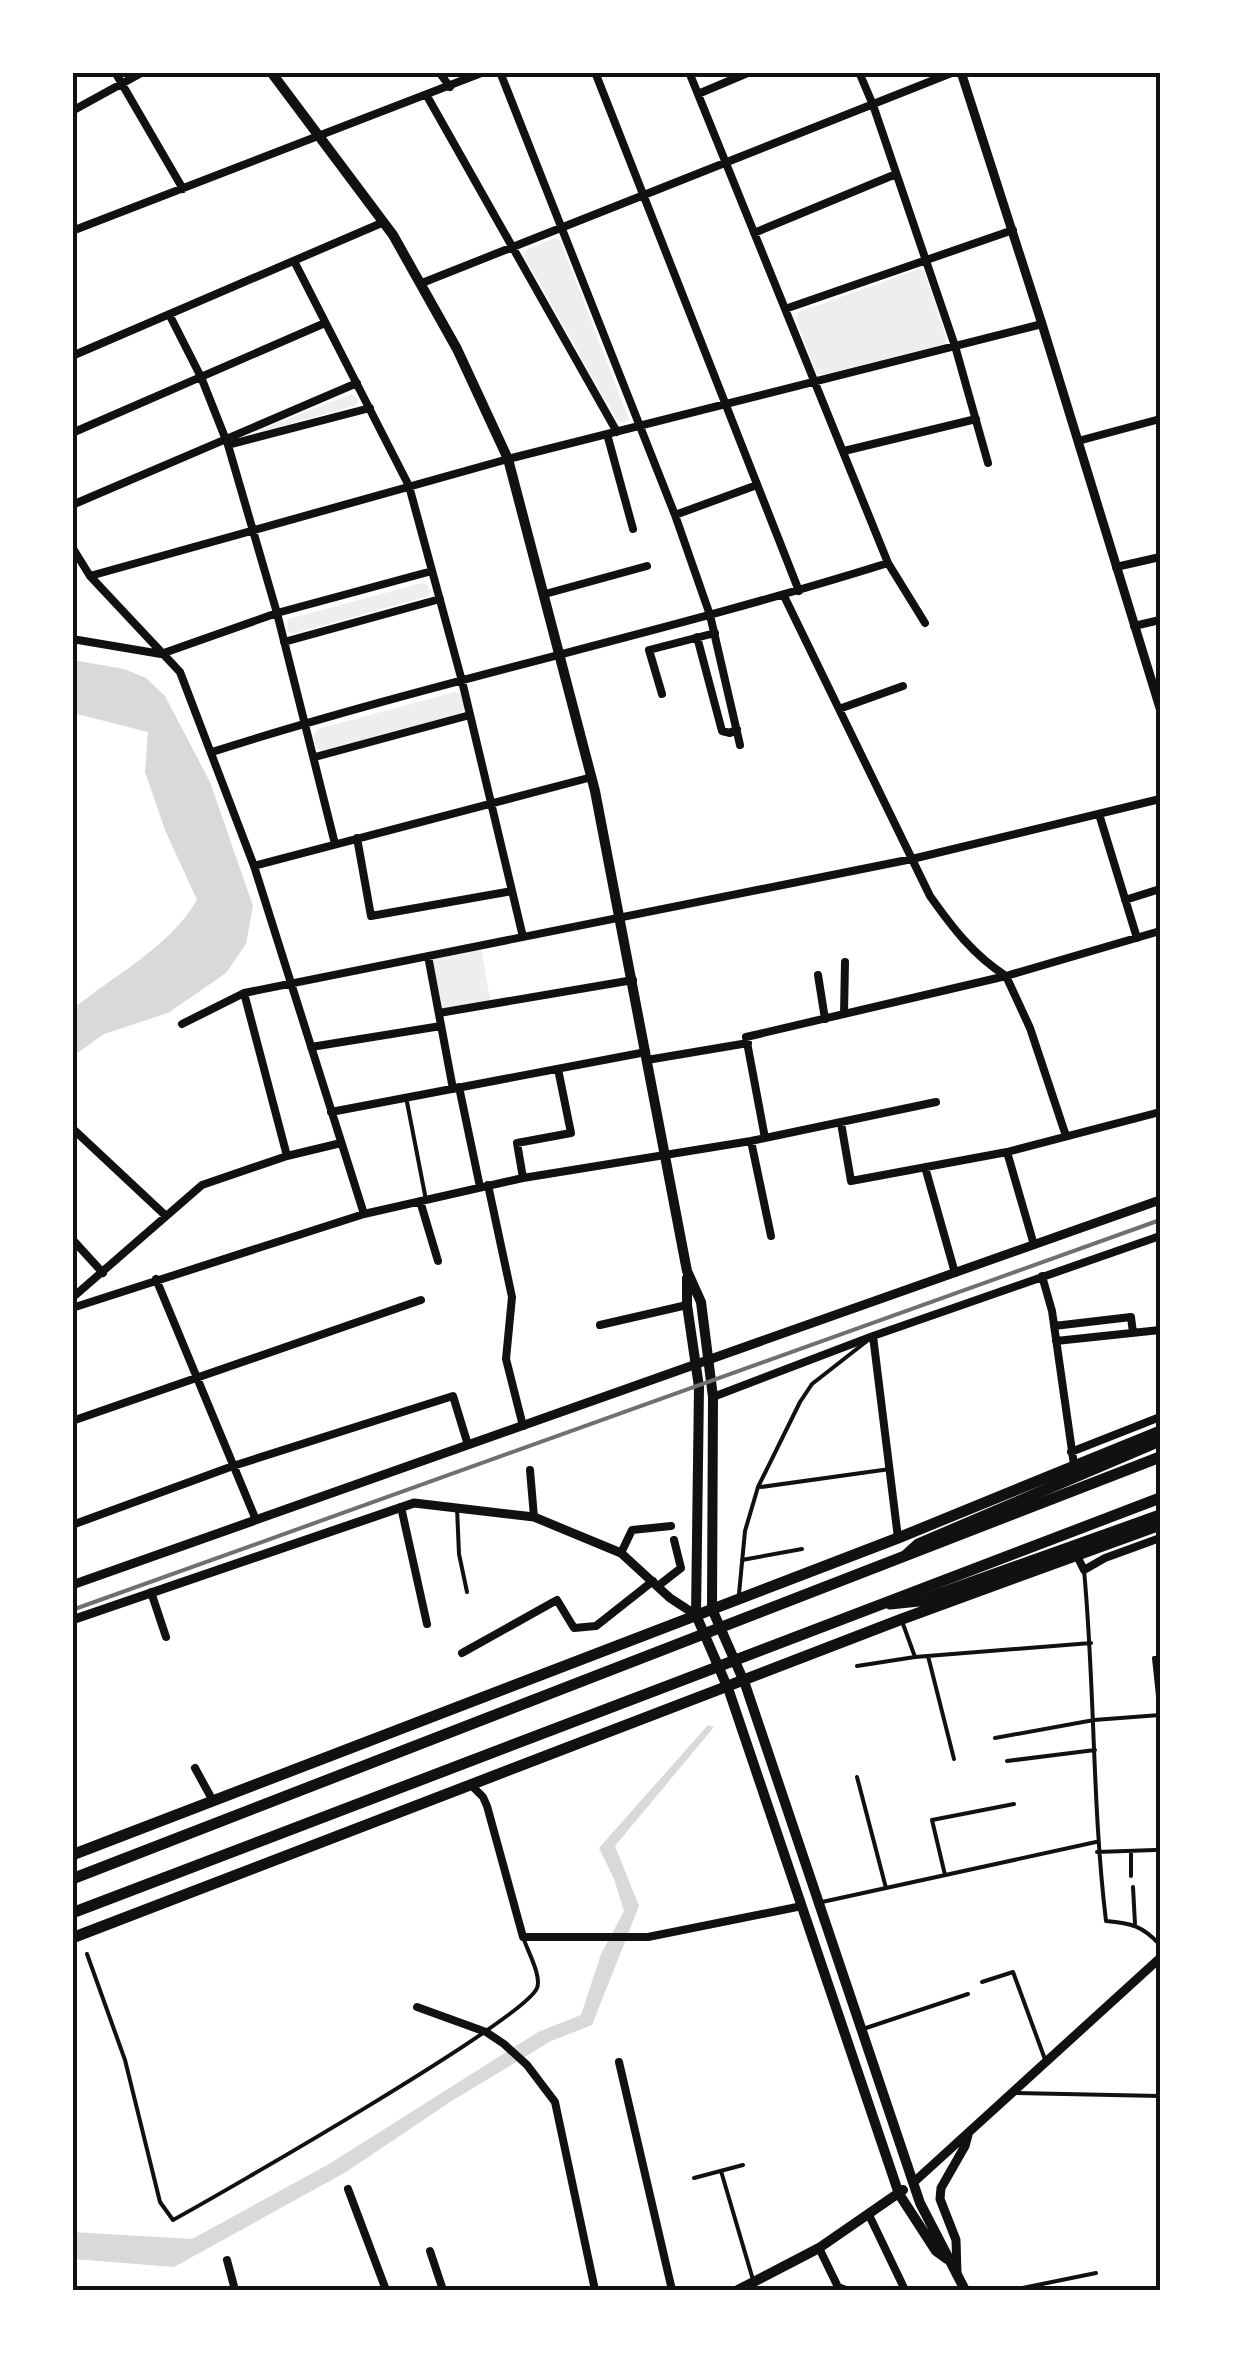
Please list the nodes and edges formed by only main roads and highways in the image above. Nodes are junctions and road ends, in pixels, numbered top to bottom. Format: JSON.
{"nodes":[{"id":1,"x":272,"y":72,"type":"edge"},
{"id":2,"x":688,"y":1271,"type":"junction"},
{"id":3,"x":1160,"y":1431,"type":"edge"},
{"id":4,"x":1160,"y":1441,"type":"edge"},
{"id":5,"x":1160,"y":1457,"type":"edge"},
{"id":6,"x":1077,"y":1470,"type":"junction"},
{"id":7,"x":1160,"y":1498,"type":"edge"},
{"id":8,"x":1160,"y":1514,"type":"edge"},
{"id":9,"x":1160,"y":1525,"type":"edge"},
{"id":10,"x":898,"y":1538,"type":"junction"},
{"id":11,"x":1096,"y":1538,"type":"junction"},
{"id":12,"x":903,"y":1558,"type":"junction"},
{"id":13,"x":712,"y":1609,"type":"junction"},
{"id":14,"x":696,"y":1616,"type":"junction"},
{"id":15,"x":721,"y":1629,"type":"junction"},
{"id":16,"x":704,"y":1636,"type":"junction"},
{"id":17,"x":734,"y":1659,"type":"junction"},
{"id":18,"x":717,"y":1666,"type":"junction"},
{"id":19,"x":743,"y":1681,"type":"junction"},
{"id":20,"x":726,"y":1687,"type":"junction"},
{"id":21,"x":537,"y":1735,"type":"junction"},
{"id":22,"x":546,"y":1756,"type":"junction"},
{"id":23,"x":72,"y":1855,"type":"edge"},
{"id":24,"x":72,"y":1879,"type":"edge"},
{"id":25,"x":72,"y":1913,"type":"edge"},
{"id":26,"x":72,"y":1938,"type":"edge"},
{"id":27,"x":914,"y":2182,"type":"junction"},
{"id":28,"x":899,"y":2194,"type":"junction"},
{"id":29,"x":948,"y":2259,"type":"junction"},
{"id":30,"x":754,"y":2287,"type":"edge"},
{"id":31,"x":738,"y":2290,"type":"edge"},
{"id":32,"x":965,"y":2290,"type":"edge"}],
"edges":[{"from":1,"to":2,"type":"main road"},
{"from":2,"to":13,"type":"main road"},
{"from":2,"to":14,"type":"main road"},
{"from":3,"to":6,"type":"main road"},
{"from":4,"to":6,"type":"main road"},
{"from":5,"to":6,"type":"main road"},
{"from":6,"to":10,"type":"main road"},
{"from":6,"to":12,"type":"main road"},
{"from":7,"to":11,"type":"main road"},
{"from":8,"to":11,"type":"main road"},
{"from":9,"to":11,"type":"main road"},
{"from":10,"to":12,"type":"main road"},
{"from":10,"to":13,"type":"main road"},
{"from":11,"to":17,"type":"main road"},
{"from":11,"to":19,"type":"main road"},
{"from":12,"to":15,"type":"main road"},
{"from":13,"to":14,"type":"main road"},
{"from":13,"to":15,"type":"main road"},
{"from":14,"to":16,"type":"main road"},
{"from":14,"to":23,"type":"main road"},
{"from":15,"to":16,"type":"main road"},
{"from":15,"to":17,"type":"main road"},
{"from":16,"to":18,"type":"main road"},
{"from":16,"to":24,"type":"main road"},
{"from":17,"to":18,"type":"main road"},
{"from":17,"to":19,"type":"main road"},
{"from":18,"to":20,"type":"main road"},
{"from":18,"to":21,"type":"main road"},
{"from":19,"to":20,"type":"main road"},
{"from":19,"to":27,"type":"main road"},
{"from":20,"to":22,"type":"main road"},
{"from":20,"to":28,"type":"main road"},
{"from":21,"to":22,"type":"main road"},
{"from":21,"to":25,"type":"main road"},
{"from":22,"to":26,"type":"main road"},
{"from":27,"to":28,"type":"main road"},
{"from":27,"to":29,"type":"main road"},
{"from":28,"to":29,"type":"main road"},
{"from":28,"to":30,"type":"main road"},
{"from":29,"to":32,"type":"main road"},
{"from":30,"to":31,"type":"main road"}]}
